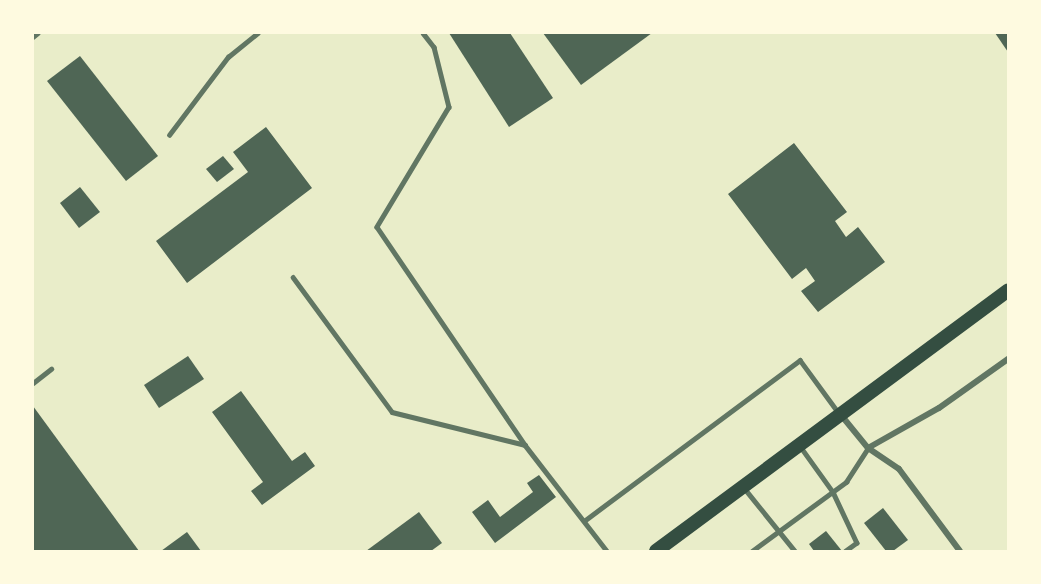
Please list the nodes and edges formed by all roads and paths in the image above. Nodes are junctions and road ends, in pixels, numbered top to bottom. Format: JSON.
{"nodes":[{"id":1,"x":38,"y":33,"type":"edge"},
{"id":2,"x":258,"y":33,"type":"edge"},
{"id":3,"x":423,"y":33,"type":"edge"},
{"id":4,"x":33,"y":37,"type":"edge"},
{"id":5,"x":169,"y":135,"type":"dead end"},
{"id":6,"x":293,"y":277,"type":"dead end"},
{"id":7,"x":1008,"y":291,"type":"edge"},
{"id":8,"x":1008,"y":359,"type":"edge"},
{"id":9,"x":51,"y":369,"type":"dead end"},
{"id":10,"x":33,"y":382,"type":"edge"},
{"id":11,"x":840,"y":415,"type":"junction"},
{"id":12,"x":525,"y":445,"type":"junction"},
{"id":13,"x":800,"y":445,"type":"junction"},
{"id":14,"x":868,"y":448,"type":"junction"},
{"id":15,"x":743,"y":487,"type":"junction"},
{"id":16,"x":833,"y":492,"type":"junction"},
{"id":17,"x":584,"y":521,"type":"junction"},
{"id":18,"x":777,"y":532,"type":"junction"},
{"id":19,"x":607,"y":551,"type":"edge"},
{"id":20,"x":656,"y":551,"type":"edge"},
{"id":21,"x":752,"y":551,"type":"edge"},
{"id":22,"x":795,"y":551,"type":"edge"},
{"id":23,"x":846,"y":551,"type":"edge"},
{"id":24,"x":960,"y":551,"type":"edge"}],
"edges":[{"from":1,"to":4,"type":"street"},
{"from":2,"to":5,"type":"lane"},
{"from":3,"to":12,"type":"lane"},
{"from":6,"to":12,"type":"lane"},
{"from":7,"to":11,"type":"main road"},
{"from":8,"to":14,"type":"street"},
{"from":9,"to":10,"type":"lane"},
{"from":11,"to":13,"type":"main road"},
{"from":11,"to":14,"type":"street"},
{"from":11,"to":17,"type":"lane"},
{"from":12,"to":17,"type":"lane"},
{"from":13,"to":15,"type":"main road"},
{"from":13,"to":16,"type":"lane"},
{"from":14,"to":16,"type":"lane"},
{"from":14,"to":24,"type":"street"},
{"from":15,"to":18,"type":"lane"},
{"from":15,"to":20,"type":"main road"},
{"from":16,"to":18,"type":"lane"},
{"from":16,"to":23,"type":"lane"},
{"from":17,"to":19,"type":"lane"},
{"from":18,"to":21,"type":"lane"},
{"from":18,"to":22,"type":"lane"}]}
